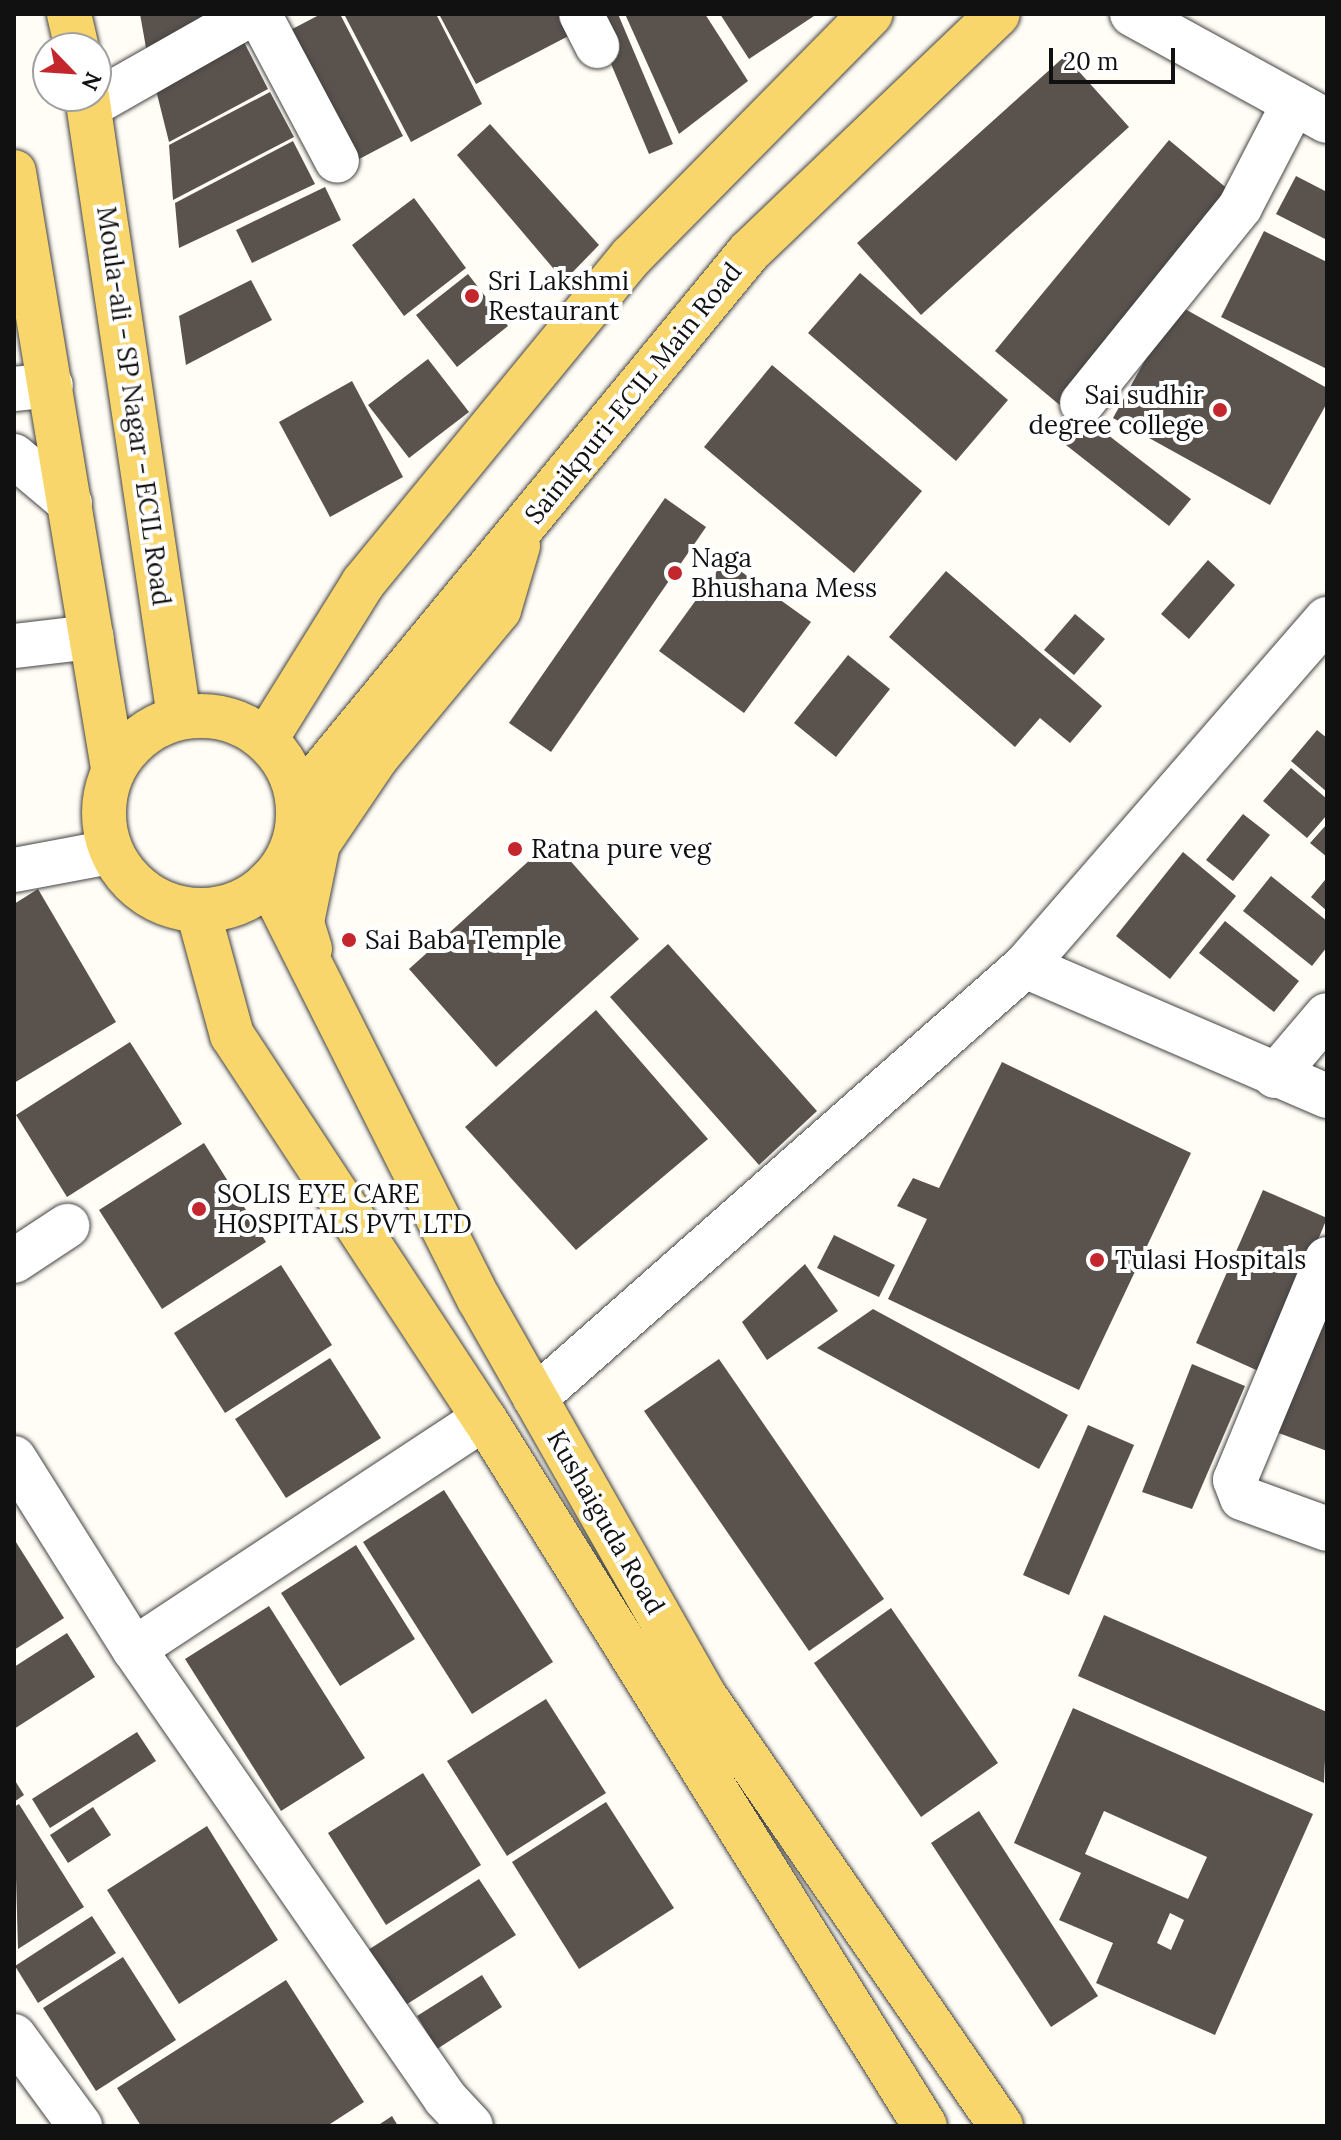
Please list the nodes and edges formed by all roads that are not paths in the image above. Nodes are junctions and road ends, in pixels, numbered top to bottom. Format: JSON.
{"nodes":[{"id":1,"x":251,"y":14,"type":"edge"},
{"id":2,"x":259,"y":14,"type":"edge"},
{"id":3,"x":871,"y":14,"type":"edge"},
{"id":4,"x":998,"y":14,"type":"edge"},
{"id":5,"x":1132,"y":14,"type":"edge"},
{"id":6,"x":112,"y":88,"type":"edge"},
{"id":7,"x":90,"y":112,"type":"edge"},
{"id":8,"x":1311,"y":112,"type":"edge"},
{"id":9,"x":337,"y":161,"type":"dead end"},
{"id":10,"x":16,"y":197,"type":"edge"},
{"id":11,"x":32,"y":387,"type":"edge"},
{"id":12,"x":1082,"y":403,"type":"dead end"},
{"id":13,"x":14,"y":456,"type":"edge"},
{"id":14,"x":70,"y":503,"type":"junction"},
{"id":15,"x":525,"y":524,"type":"junction"},
{"id":16,"x":1327,"y":619,"type":"edge"},
{"id":17,"x":91,"y":637,"type":"junction"},
{"id":18,"x":14,"y":646,"type":"edge"},
{"id":19,"x":179,"y":717,"type":"junction"},
{"id":20,"x":266,"y":739,"type":"junction"},
{"id":21,"x":113,"y":768,"type":"junction"},
{"id":22,"x":298,"y":800,"type":"junction"},
{"id":23,"x":110,"y":852,"type":"junction"},
{"id":24,"x":14,"y":870,"type":"edge"},
{"id":25,"x":269,"y":882,"type":"junction"},
{"id":26,"x":198,"y":911,"type":"junction"},
{"id":27,"x":1025,"y":966,"type":"junction"},
{"id":28,"x":314,"y":971,"type":"junction"},
{"id":29,"x":1327,"y":1015,"type":"edge"},
{"id":30,"x":1275,"y":1076,"type":"junction"},
{"id":31,"x":1327,"y":1096,"type":"edge"},
{"id":32,"x":67,"y":1226,"type":"dead end"},
{"id":33,"x":1327,"y":1259,"type":"edge"},
{"id":34,"x":14,"y":1261,"type":"edge"},
{"id":35,"x":535,"y":1398,"type":"junction"},
{"id":36,"x":484,"y":1418,"type":"junction"},
{"id":37,"x":14,"y":1458,"type":"edge"},
{"id":38,"x":1327,"y":1529,"type":"edge"},
{"id":39,"x":134,"y":1649,"type":"junction"},
{"id":40,"x":14,"y":2036,"type":"edge"},
{"id":41,"x":80,"y":2126,"type":"edge"},
{"id":42,"x":471,"y":2126,"type":"edge"},
{"id":43,"x":925,"y":2126,"type":"edge"},
{"id":44,"x":1001,"y":2126,"type":"edge"}],
"edges":[{"from":1,"to":6,"type":"street"},
{"from":2,"to":9,"type":"street"},
{"from":3,"to":20,"type":"main road"},
{"from":4,"to":15,"type":"main road","name":"Sainikpuri-ECIL Main Road"},
{"from":5,"to":8,"type":"street"},
{"from":7,"to":19,"type":"main road","name":"Moula-ali - SP Nagar - ECIL Road"},
{"from":8,"to":12,"type":"street"},
{"from":10,"to":11,"type":"main road"},
{"from":11,"to":14,"type":"main road"},
{"from":13,"to":14,"type":"street"},
{"from":14,"to":17,"type":"main road"},
{"from":15,"to":22,"type":"main road","name":"Sainikpuri-ECIL Main Road"},
{"from":15,"to":28,"type":"main road"},
{"from":16,"to":27,"type":"street"},
{"from":17,"to":18,"type":"street"},
{"from":17,"to":21,"type":"main road"},
{"from":19,"to":20,"type":"main road"},
{"from":19,"to":21,"type":"main road"},
{"from":20,"to":22,"type":"main road"},
{"from":21,"to":23,"type":"main road"},
{"from":22,"to":25,"type":"main road"},
{"from":23,"to":24,"type":"street"},
{"from":23,"to":26,"type":"main road"},
{"from":25,"to":26,"type":"main road"},
{"from":25,"to":28,"type":"main road","name":"Kushaiguda Road"},
{"from":26,"to":36,"type":"main road","name":"Kushaiguda Road"},
{"from":27,"to":30,"type":"street"},
{"from":27,"to":35,"type":"street"},
{"from":28,"to":35,"type":"main road","name":"Kushaiguda Road"},
{"from":29,"to":30,"type":"street"},
{"from":30,"to":31,"type":"street"},
{"from":32,"to":34,"type":"street"},
{"from":33,"to":38,"type":"street"},
{"from":35,"to":44,"type":"main road","name":"Kushaiguda Road"},
{"from":36,"to":39,"type":"street"},
{"from":36,"to":43,"type":"main road","name":"Kushaiguda Road"},
{"from":37,"to":39,"type":"street"},
{"from":39,"to":42,"type":"street"},
{"from":40,"to":41,"type":"street"}]}
